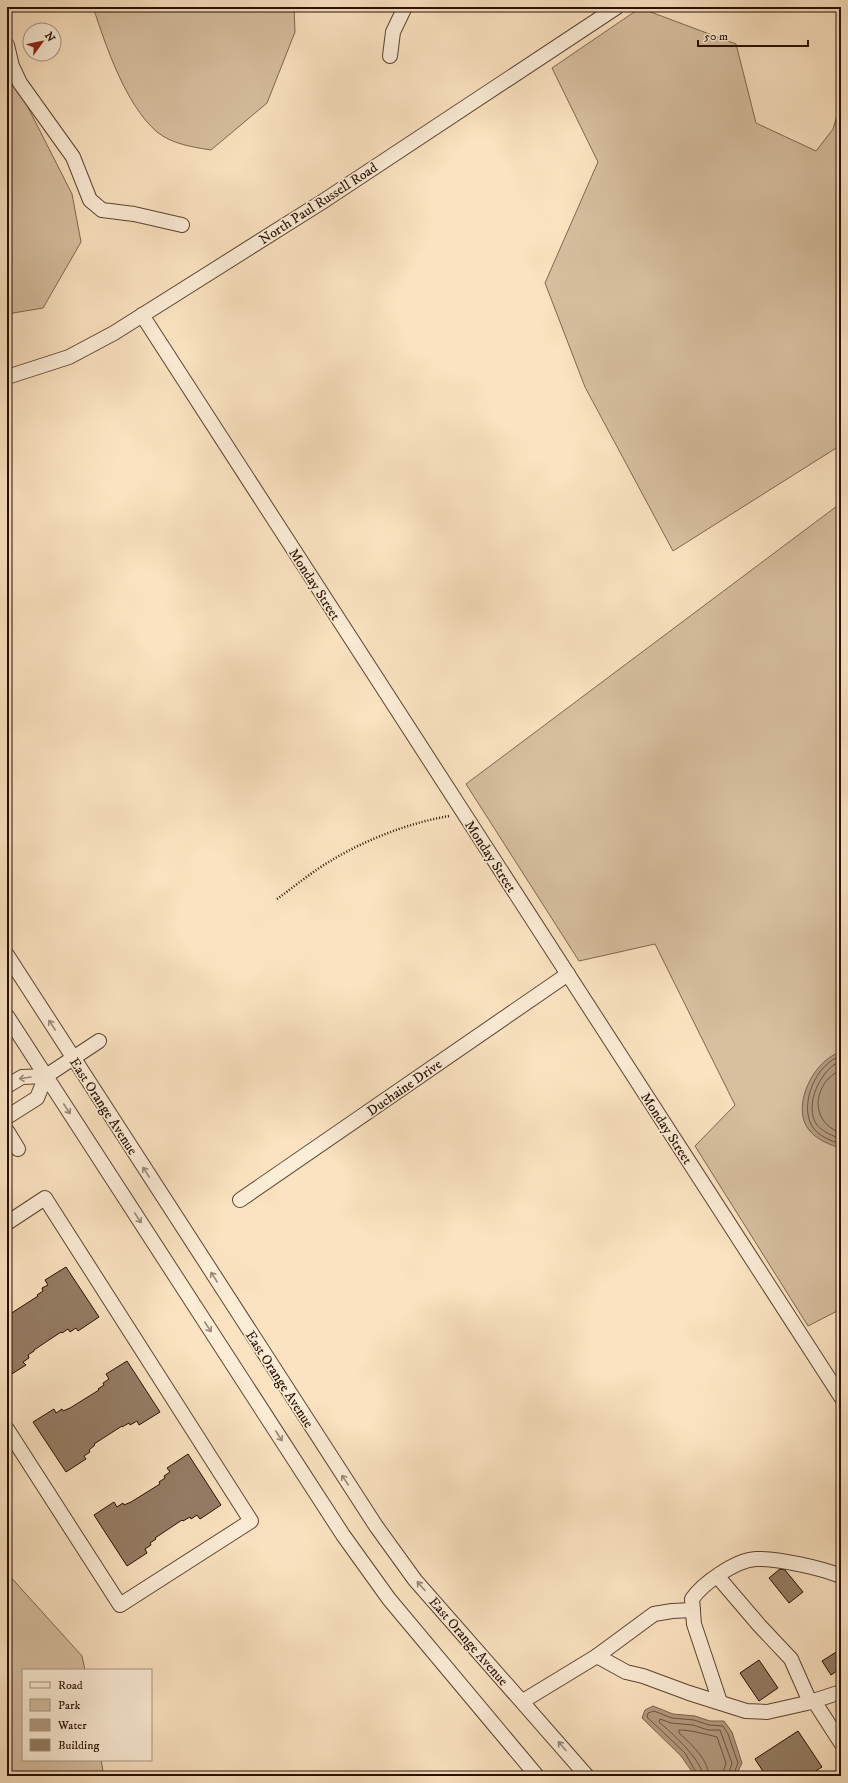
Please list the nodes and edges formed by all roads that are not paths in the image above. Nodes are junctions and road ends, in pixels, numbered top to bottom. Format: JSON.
{"nodes":[{"id":1,"x":405,"y":7,"type":"edge"},
{"id":2,"x":617,"y":7,"type":"edge"},
{"id":3,"x":7,"y":45,"type":"edge"},
{"id":4,"x":390,"y":56,"type":"dead end"},
{"id":5,"x":182,"y":225,"type":"dead end"},
{"id":6,"x":142,"y":315,"type":"junction"},
{"id":7,"x":7,"y":377,"type":"edge"},
{"id":8,"x":7,"y":955,"type":"edge"},
{"id":9,"x":568,"y":974,"type":"junction"},
{"id":10,"x":7,"y":1016,"type":"edge"},
{"id":11,"x":99,"y":1041,"type":"dead end"},
{"id":12,"x":74,"y":1058,"type":"junction"},
{"id":13,"x":46,"y":1076,"type":"junction"},
{"id":14,"x":7,"y":1086,"type":"edge"},
{"id":15,"x":7,"y":1117,"type":"edge"},
{"id":16,"x":7,"y":1131,"type":"edge"},
{"id":17,"x":18,"y":1148,"type":"dead end"},
{"id":18,"x":240,"y":1200,"type":"dead end"},
{"id":19,"x":7,"y":1223,"type":"edge"},
{"id":20,"x":841,"y":1396,"type":"edge"},
{"id":21,"x":7,"y":1429,"type":"edge"},
{"id":22,"x":841,"y":1576,"type":"edge"},
{"id":23,"x":718,"y":1577,"type":"junction"},
{"id":24,"x":693,"y":1610,"type":"junction"},
{"id":25,"x":596,"y":1656,"type":"junction"},
{"id":26,"x":841,"y":1692,"type":"edge"},
{"id":27,"x":523,"y":1701,"type":"junction"},
{"id":28,"x":720,"y":1702,"type":"junction"},
{"id":29,"x":812,"y":1702,"type":"junction"},
{"id":30,"x":841,"y":1743,"type":"edge"},
{"id":31,"x":538,"y":1776,"type":"edge"},
{"id":32,"x":587,"y":1776,"type":"edge"}],
"edges":[{"from":1,"to":4,"type":"street"},
{"from":2,"to":6,"type":"street","name":"North Paul Russell Road"},
{"from":3,"to":5,"type":"street"},
{"from":6,"to":7,"type":"street","name":"North Paul Russell Road"},
{"from":6,"to":9,"type":"street","name":"Monday Street"},
{"from":12,"to":8,"type":"street","name":"East Orange Avenue","one_way":true},
{"from":9,"to":18,"type":"street","name":"Duchaine Drive"},
{"from":9,"to":20,"type":"street","name":"Monday Street"},
{"from":10,"to":13,"type":"street"},
{"from":11,"to":12,"type":"street"},
{"from":12,"to":13,"type":"street"},
{"from":27,"to":12,"type":"street","name":"East Orange Avenue","one_way":true},
{"from":13,"to":14,"type":"street","one_way":true},
{"from":13,"to":15,"type":"street"},
{"from":13,"to":31,"type":"street","one_way":true},
{"from":16,"to":17,"type":"street"},
{"from":19,"to":21,"type":"street"},
{"from":22,"to":23,"type":"street"},
{"from":23,"to":24,"type":"street"},
{"from":23,"to":29,"type":"street"},
{"from":24,"to":25,"type":"street"},
{"from":24,"to":28,"type":"street"},
{"from":25,"to":27,"type":"street"},
{"from":25,"to":28,"type":"street"},
{"from":26,"to":29,"type":"street"},
{"from":32,"to":27,"type":"street","name":"East Orange Avenue","one_way":true},
{"from":28,"to":29,"type":"street"},
{"from":29,"to":30,"type":"street"}]}
